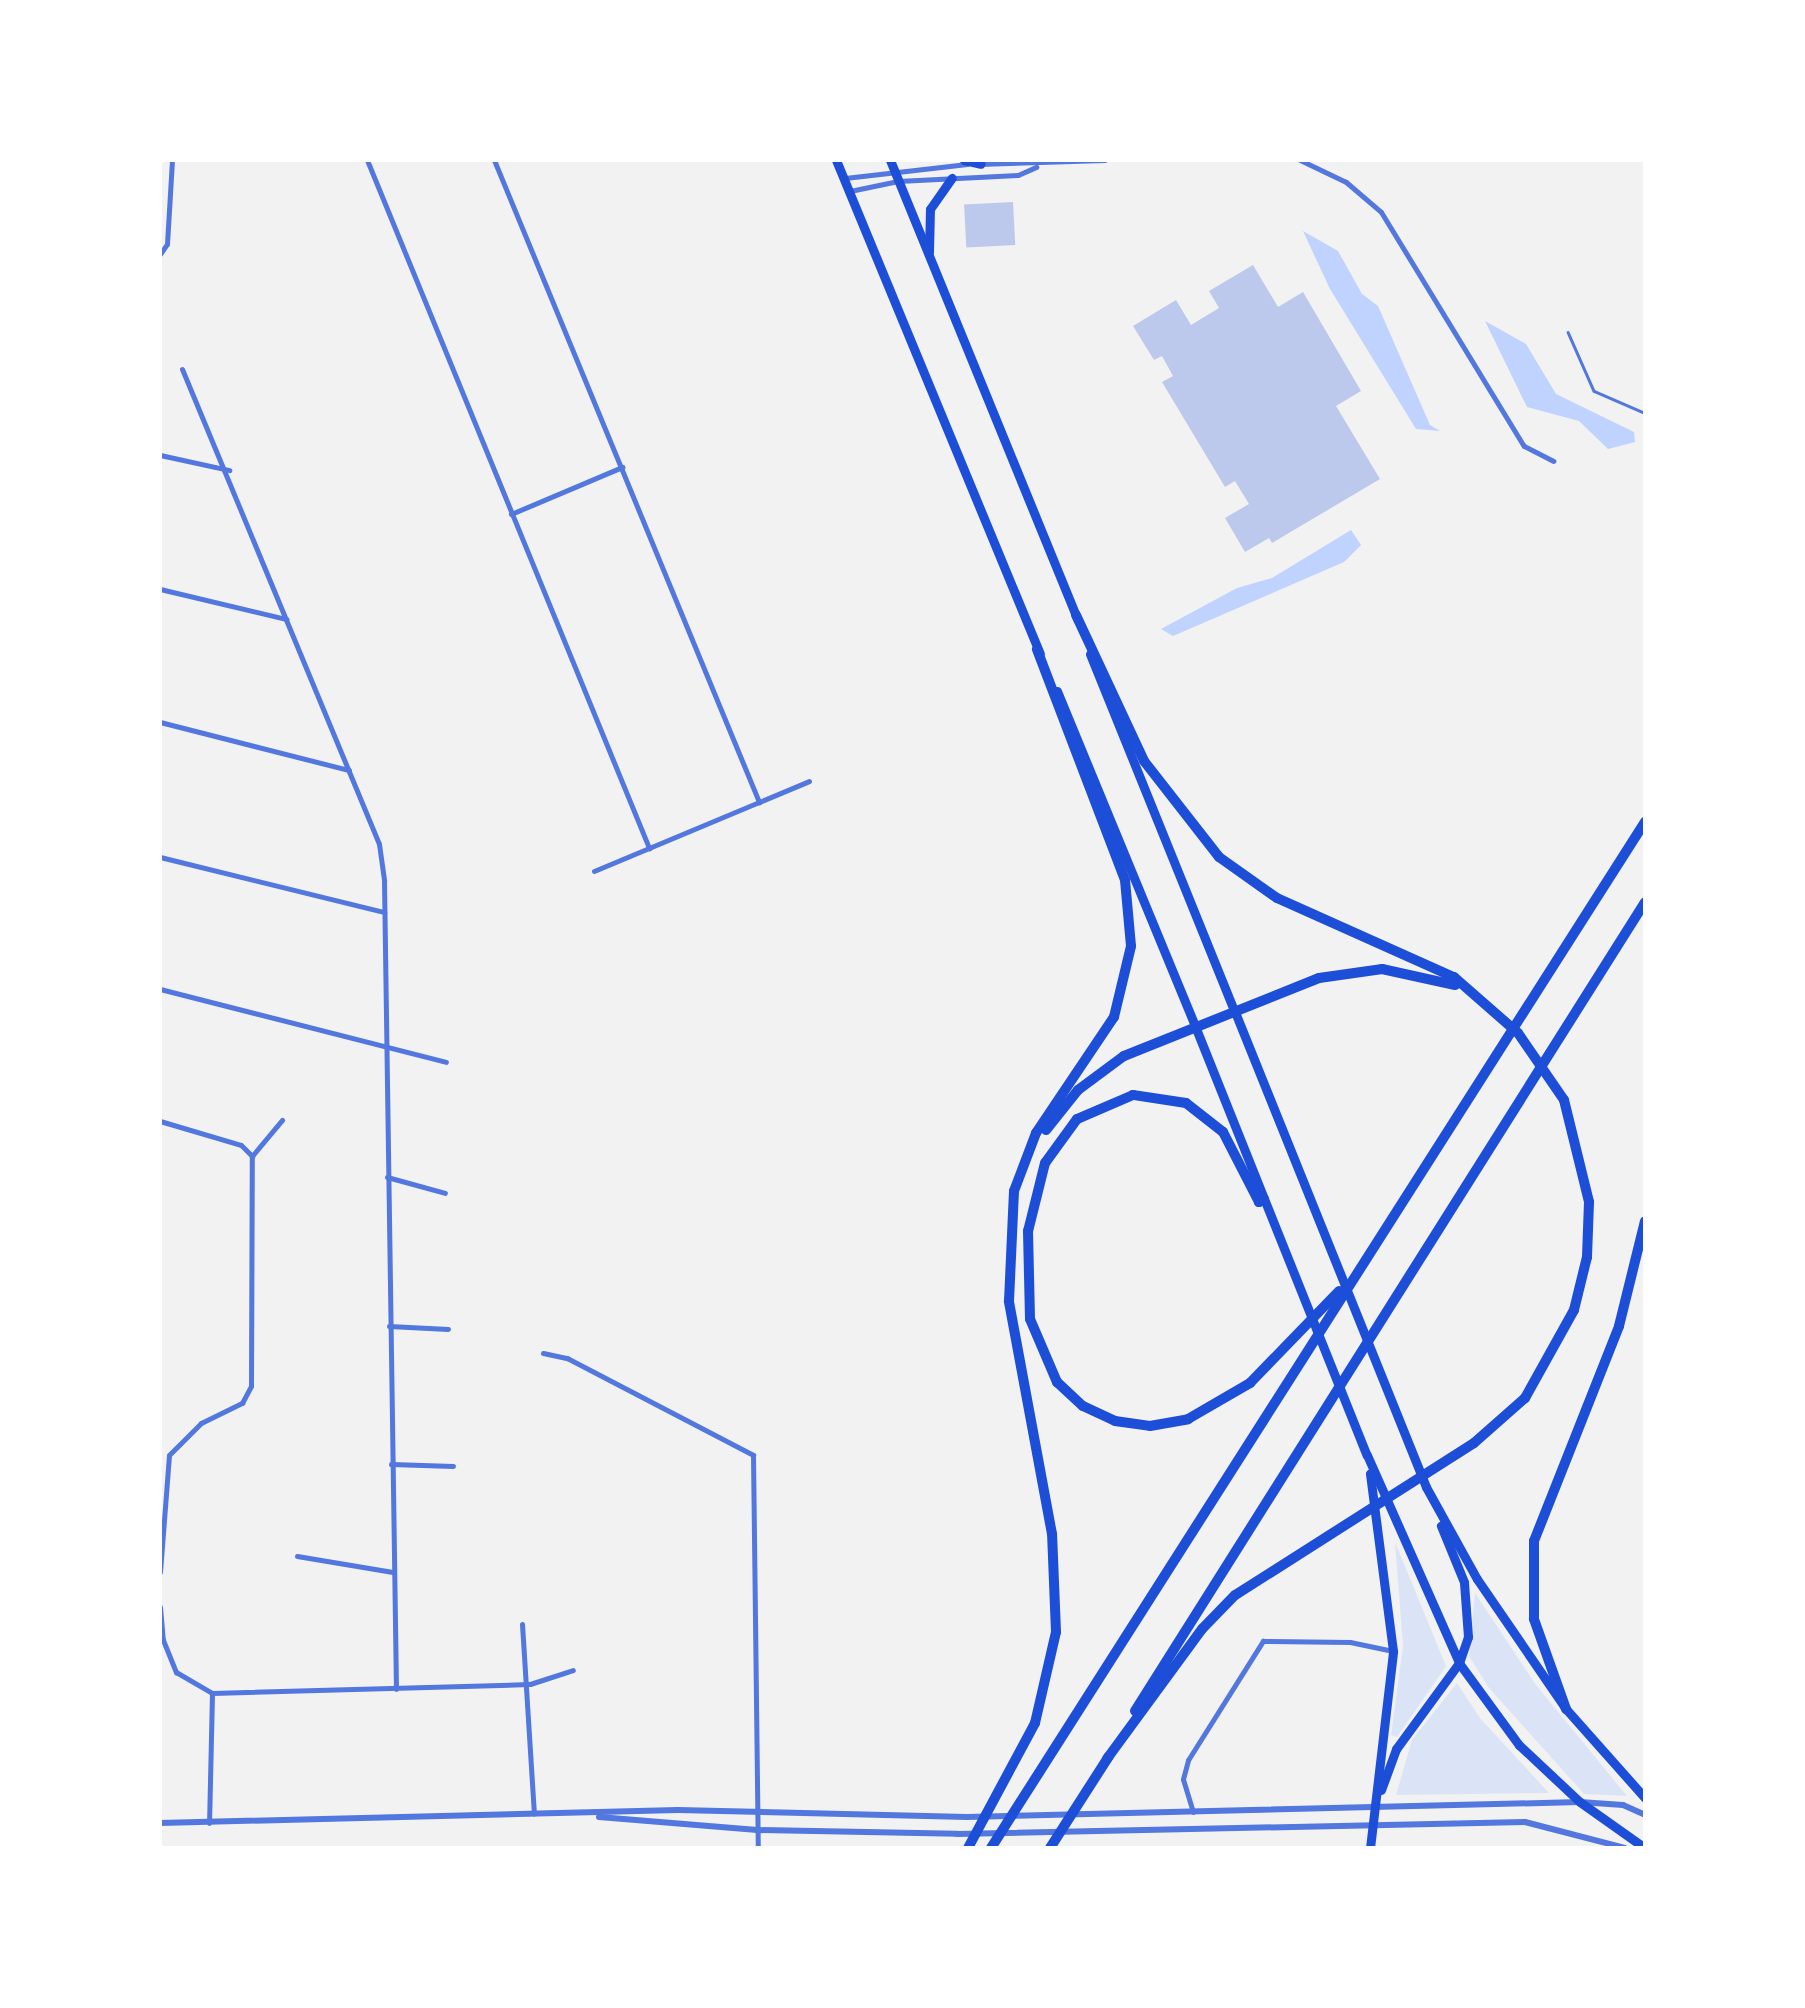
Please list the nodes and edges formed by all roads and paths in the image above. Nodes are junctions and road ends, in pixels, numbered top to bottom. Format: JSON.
{"nodes":[{"id":1,"x":172,"y":160,"type":"edge"},
{"id":2,"x":367,"y":160,"type":"edge"},
{"id":3,"x":494,"y":160,"type":"edge"},
{"id":4,"x":836,"y":160,"type":"edge"},
{"id":5,"x":964,"y":160,"type":"edge"},
{"id":6,"x":1105,"y":160,"type":"edge"},
{"id":7,"x":1300,"y":160,"type":"edge"},
{"id":8,"x":892,"y":164,"type":"edge"},
{"id":9,"x":981,"y":164,"type":"junction"},
{"id":10,"x":1038,"y":166,"type":"junction"},
{"id":11,"x":844,"y":178,"type":"junction"},
{"id":12,"x":952,"y":178,"type":"junction"},
{"id":13,"x":898,"y":181,"type":"junction"},
{"id":14,"x":849,"y":192,"type":"junction"},
{"id":15,"x":160,"y":254,"type":"edge"},
{"id":16,"x":930,"y":260,"type":"junction"},
{"id":17,"x":1568,"y":332,"type":"dead end"},
{"id":18,"x":182,"y":369,"type":"dead end"},
{"id":19,"x":1645,"y":413,"type":"edge"},
{"id":20,"x":160,"y":454,"type":"edge"},
{"id":21,"x":1553,"y":461,"type":"dead end"},
{"id":22,"x":622,"y":468,"type":"junction"},
{"id":23,"x":228,"y":470,"type":"junction"},
{"id":24,"x":511,"y":514,"type":"junction"},
{"id":25,"x":160,"y":588,"type":"edge"},
{"id":26,"x":1076,"y":614,"type":"junction"},
{"id":27,"x":286,"y":619,"type":"junction"},
{"id":28,"x":1037,"y":649,"type":"junction"},
{"id":29,"x":160,"y":722,"type":"edge"},
{"id":30,"x":350,"y":770,"type":"junction"},
{"id":31,"x":809,"y":781,"type":"dead end"},
{"id":32,"x":760,"y":802,"type":"junction"},
{"id":33,"x":1645,"y":822,"type":"edge"},
{"id":34,"x":649,"y":848,"type":"junction"},
{"id":35,"x":160,"y":856,"type":"edge"},
{"id":36,"x":594,"y":871,"type":"dead end"},
{"id":37,"x":1645,"y":902,"type":"edge"},
{"id":38,"x":384,"y":912,"type":"junction"},
{"id":39,"x":160,"y":989,"type":"edge"},
{"id":40,"x":1488,"y":1004,"type":"junction"},
{"id":41,"x":1235,"y":1012,"type":"junction"},
{"id":42,"x":1195,"y":1026,"type":"junction"},
{"id":43,"x":385,"y":1045,"type":"junction"},
{"id":44,"x":446,"y":1062,"type":"dead end"},
{"id":45,"x":282,"y":1120,"type":"dead end"},
{"id":46,"x":160,"y":1121,"type":"edge"},
{"id":47,"x":252,"y":1156,"type":"junction"},
{"id":48,"x":386,"y":1177,"type":"junction"},
{"id":49,"x":445,"y":1193,"type":"dead end"},
{"id":50,"x":1264,"y":1199,"type":"junction"},
{"id":51,"x":1013,"y":1203,"type":"junction"},
{"id":52,"x":1645,"y":1221,"type":"edge"},
{"id":53,"x":1363,"y":1264,"type":"junction"},
{"id":54,"x":389,"y":1326,"type":"junction"},
{"id":55,"x":448,"y":1329,"type":"dead end"},
{"id":56,"x":543,"y":1352,"type":"dead end"},
{"id":57,"x":1367,"y":1456,"type":"junction"},
{"id":58,"x":391,"y":1464,"type":"junction"},
{"id":59,"x":453,"y":1466,"type":"dead end"},
{"id":60,"x":1426,"y":1487,"type":"junction"},
{"id":61,"x":298,"y":1556,"type":"dead end"},
{"id":62,"x":160,"y":1572,"type":"edge"},
{"id":63,"x":392,"y":1572,"type":"junction"},
{"id":64,"x":160,"y":1607,"type":"edge"},
{"id":65,"x":522,"y":1624,"type":"dead end"},
{"id":66,"x":1393,"y":1652,"type":"junction"},
{"id":67,"x":1460,"y":1662,"type":"junction"},
{"id":68,"x":573,"y":1670,"type":"dead end"},
{"id":69,"x":530,"y":1684,"type":"junction"},
{"id":70,"x":396,"y":1689,"type":"junction"},
{"id":71,"x":212,"y":1693,"type":"junction"},
{"id":72,"x":1566,"y":1709,"type":"junction"},
{"id":73,"x":1107,"y":1759,"type":"junction"},
{"id":74,"x":1645,"y":1798,"type":"edge"},
{"id":75,"x":1580,"y":1802,"type":"junction"},
{"id":76,"x":1375,"y":1807,"type":"junction"},
{"id":77,"x":757,"y":1812,"type":"junction"},
{"id":78,"x":1193,"y":1812,"type":"junction"},
{"id":79,"x":534,"y":1814,"type":"junction"},
{"id":80,"x":578,"y":1814,"type":"junction"},
{"id":81,"x":1645,"y":1815,"type":"edge"},
{"id":82,"x":160,"y":1824,"type":"edge"},
{"id":83,"x":209,"y":1824,"type":"junction"},
{"id":84,"x":1374,"y":1826,"type":"junction"},
{"id":85,"x":757,"y":1830,"type":"junction"},
{"id":86,"x":758,"y":1848,"type":"edge"},
{"id":87,"x":968,"y":1848,"type":"edge"},
{"id":88,"x":991,"y":1848,"type":"edge"},
{"id":89,"x":1050,"y":1848,"type":"edge"},
{"id":90,"x":1370,"y":1848,"type":"edge"},
{"id":91,"x":1625,"y":1848,"type":"edge"},
{"id":92,"x":1645,"y":1848,"type":"edge"}],
"edges":[{"from":1,"to":15,"type":"street"},
{"from":2,"to":24,"type":"street"},
{"from":3,"to":22,"type":"street"},
{"from":4,"to":11,"type":"main road"},
{"from":5,"to":9,"type":"main road"},
{"from":6,"to":10,"type":"street"},
{"from":7,"to":21,"type":"street"},
{"from":8,"to":9,"type":"street"},
{"from":8,"to":11,"type":"street"},
{"from":8,"to":13,"type":"main road"},
{"from":9,"to":10,"type":"street"},
{"from":10,"to":12,"type":"street"},
{"from":11,"to":14,"type":"main road"},
{"from":12,"to":13,"type":"street"},
{"from":12,"to":16,"type":"main road"},
{"from":13,"to":14,"type":"street"},
{"from":13,"to":16,"type":"main road"},
{"from":14,"to":28,"type":"main road"},
{"from":16,"to":26,"type":"main road"},
{"from":17,"to":19,"type":"lane"},
{"from":18,"to":23,"type":"street"},
{"from":20,"to":23,"type":"street"},
{"from":22,"to":24,"type":"street"},
{"from":22,"to":32,"type":"street"},
{"from":23,"to":27,"type":"street"},
{"from":24,"to":34,"type":"street"},
{"from":25,"to":27,"type":"street"},
{"from":26,"to":40,"type":"highway"},
{"from":26,"to":41,"type":"main road"},
{"from":27,"to":30,"type":"street"},
{"from":28,"to":42,"type":"main road"},
{"from":28,"to":51,"type":"highway"},
{"from":29,"to":30,"type":"street"},
{"from":30,"to":38,"type":"street"},
{"from":31,"to":32,"type":"street"},
{"from":32,"to":34,"type":"street"},
{"from":33,"to":53,"type":"highway"},
{"from":34,"to":36,"type":"street"},
{"from":35,"to":38,"type":"street"},
{"from":37,"to":73,"type":"highway"},
{"from":38,"to":43,"type":"street"},
{"from":39,"to":43,"type":"street"},
{"from":40,"to":41,"type":"highway"},
{"from":40,"to":73,"type":"highway"},
{"from":41,"to":42,"type":"highway"},
{"from":41,"to":60,"type":"main road"},
{"from":42,"to":50,"type":"main road"},
{"from":42,"to":51,"type":"highway"},
{"from":43,"to":44,"type":"street"},
{"from":43,"to":48,"type":"street"},
{"from":45,"to":47,"type":"street"},
{"from":46,"to":47,"type":"street"},
{"from":47,"to":62,"type":"street"},
{"from":48,"to":49,"type":"street"},
{"from":48,"to":54,"type":"street"},
{"from":50,"to":53,"type":"highway"},
{"from":50,"to":57,"type":"main road"},
{"from":51,"to":87,"type":"highway"},
{"from":52,"to":72,"type":"highway"},
{"from":53,"to":88,"type":"highway"},
{"from":54,"to":55,"type":"street"},
{"from":54,"to":58,"type":"street"},
{"from":56,"to":77,"type":"street"},
{"from":57,"to":66,"type":"main road"},
{"from":57,"to":67,"type":"main road"},
{"from":58,"to":59,"type":"street"},
{"from":58,"to":63,"type":"street"},
{"from":60,"to":67,"type":"main road"},
{"from":60,"to":72,"type":"main road"},
{"from":61,"to":63,"type":"street"},
{"from":63,"to":70,"type":"street"},
{"from":64,"to":71,"type":"street"},
{"from":65,"to":69,"type":"street"},
{"from":66,"to":76,"type":"main road"},
{"from":66,"to":78,"type":"street"},
{"from":67,"to":75,"type":"main road"},
{"from":67,"to":76,"type":"main road"},
{"from":68,"to":69,"type":"street"},
{"from":69,"to":70,"type":"street"},
{"from":69,"to":79,"type":"street"},
{"from":70,"to":71,"type":"street"},
{"from":71,"to":83,"type":"street"},
{"from":72,"to":74,"type":"main road"},
{"from":73,"to":89,"type":"highway"},
{"from":75,"to":76,"type":"street"},
{"from":75,"to":81,"type":"street"},
{"from":75,"to":92,"type":"main road"},
{"from":76,"to":78,"type":"street"},
{"from":76,"to":84,"type":"main road"},
{"from":77,"to":78,"type":"street"},
{"from":77,"to":80,"type":"street"},
{"from":77,"to":85,"type":"street"},
{"from":79,"to":80,"type":"street"},
{"from":79,"to":83,"type":"street"},
{"from":80,"to":85,"type":"street"},
{"from":82,"to":83,"type":"street"},
{"from":84,"to":85,"type":"street"},
{"from":84,"to":90,"type":"main road"},
{"from":84,"to":91,"type":"street"},
{"from":85,"to":86,"type":"street"}]}
